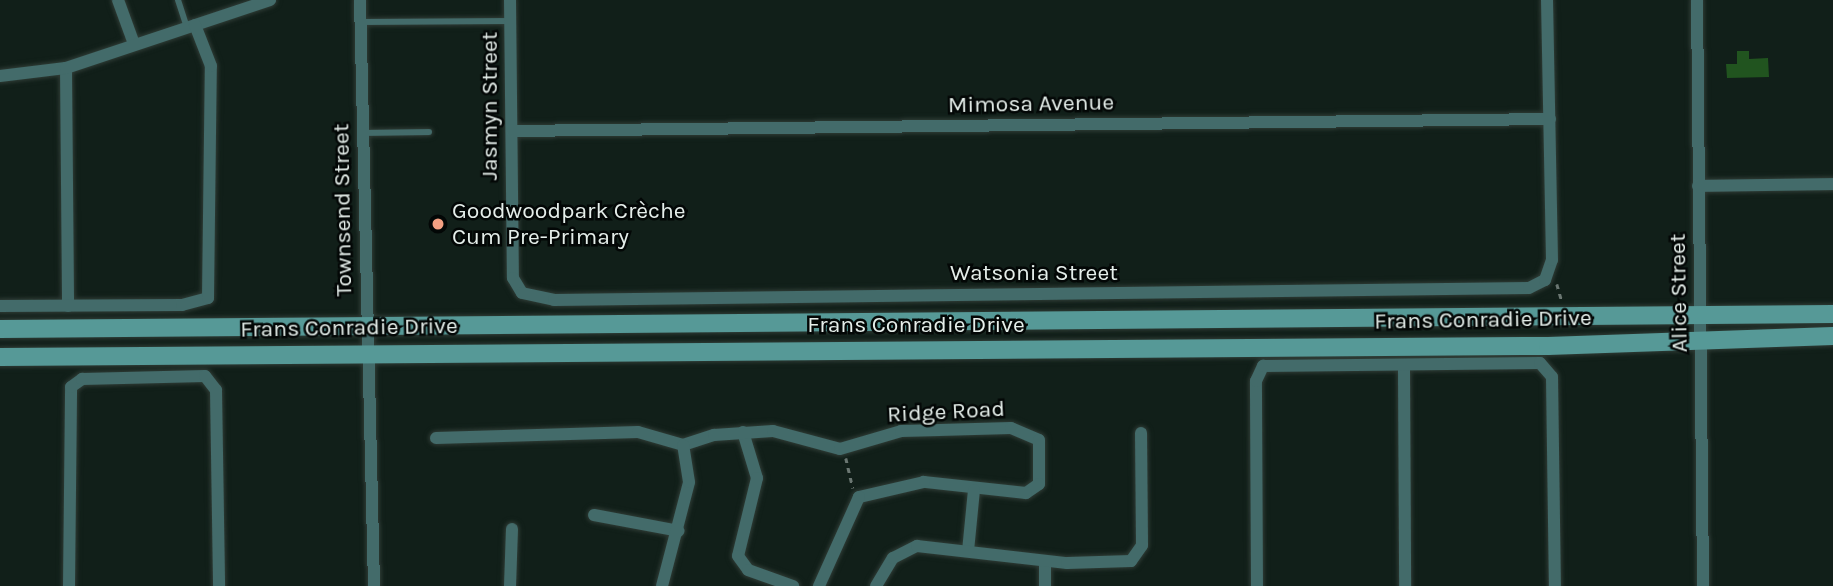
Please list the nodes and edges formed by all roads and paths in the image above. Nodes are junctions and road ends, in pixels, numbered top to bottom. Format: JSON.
{"nodes":[{"id":1,"x":118,"y":0,"type":"edge"},
{"id":2,"x":178,"y":0,"type":"edge"},
{"id":3,"x":267,"y":0,"type":"edge"},
{"id":4,"x":360,"y":0,"type":"edge"},
{"id":5,"x":510,"y":0,"type":"edge"},
{"id":6,"x":1547,"y":0,"type":"edge"},
{"id":7,"x":1697,"y":0,"type":"edge"},
{"id":8,"x":510,"y":21,"type":"junction"},
{"id":9,"x":360,"y":22,"type":"junction"},
{"id":10,"x":191,"y":26,"type":"junction"},
{"id":11,"x":134,"y":44,"type":"junction"},
{"id":12,"x":66,"y":68,"type":"junction"},
{"id":13,"x":0,"y":76,"type":"edge"},
{"id":14,"x":1550,"y":119,"type":"junction"},
{"id":15,"x":512,"y":131,"type":"junction"},
{"id":16,"x":429,"y":132,"type":"dead end"},
{"id":17,"x":363,"y":133,"type":"junction"},
{"id":18,"x":1833,"y":184,"type":"edge"},
{"id":19,"x":1698,"y":186,"type":"junction"},
{"id":20,"x":1547,"y":277,"type":"junction"},
{"id":21,"x":522,"y":293,"type":"joint"},
{"id":22,"x":1563,"y":304,"type":"dead end"},
{"id":23,"x":0,"y":306,"type":"edge"},
{"id":24,"x":68,"y":306,"type":"junction"},
{"id":25,"x":1833,"y":314,"type":"edge"},
{"id":26,"x":1700,"y":315,"type":"junction"},
{"id":27,"x":367,"y":327,"type":"junction"},
{"id":28,"x":0,"y":329,"type":"edge"},
{"id":29,"x":1833,"y":337,"type":"edge"},
{"id":30,"x":1700,"y":339,"type":"junction"},
{"id":31,"x":369,"y":351,"type":"junction"},
{"id":32,"x":0,"y":357,"type":"edge"},
{"id":33,"x":1404,"y":367,"type":"junction"},
{"id":34,"x":743,"y":432,"type":"junction"},
{"id":35,"x":1141,"y":433,"type":"dead end"},
{"id":36,"x":436,"y":438,"type":"dead end"},
{"id":37,"x":683,"y":445,"type":"junction"},
{"id":38,"x":843,"y":448,"type":"junction"},
{"id":39,"x":974,"y":490,"type":"junction"},
{"id":40,"x":859,"y":497,"type":"junction"},
{"id":41,"x":594,"y":515,"type":"dead end"},
{"id":42,"x":512,"y":529,"type":"dead end"},
{"id":43,"x":679,"y":531,"type":"junction"},
{"id":44,"x":968,"y":551,"type":"junction"},
{"id":45,"x":1045,"y":561,"type":"junction"},
{"id":46,"x":69,"y":586,"type":"edge"},
{"id":47,"x":219,"y":586,"type":"edge"},
{"id":48,"x":374,"y":586,"type":"edge"},
{"id":49,"x":510,"y":586,"type":"edge"},
{"id":50,"x":662,"y":586,"type":"edge"},
{"id":51,"x":793,"y":586,"type":"edge"},
{"id":52,"x":819,"y":586,"type":"edge"},
{"id":53,"x":877,"y":586,"type":"edge"},
{"id":54,"x":1045,"y":586,"type":"edge"},
{"id":55,"x":1257,"y":586,"type":"edge"},
{"id":56,"x":1405,"y":586,"type":"edge"},
{"id":57,"x":1555,"y":586,"type":"edge"},
{"id":58,"x":1703,"y":586,"type":"edge"}],
"edges":[{"from":1,"to":11,"type":"street"},
{"from":2,"to":10,"type":"lane"},
{"from":3,"to":10,"type":"street"},
{"from":4,"to":9,"type":"street","name":"Townsend Street"},
{"from":5,"to":8,"type":"street","name":"Jasmyn Street"},
{"from":6,"to":14,"type":"street"},
{"from":7,"to":19,"type":"street","name":"Alice Street"},
{"from":8,"to":9,"type":"lane"},
{"from":8,"to":15,"type":"street","name":"Jasmyn Street"},
{"from":9,"to":17,"type":"street","name":"Townsend Street"},
{"from":10,"to":11,"type":"street"},
{"from":10,"to":24,"type":"street"},
{"from":11,"to":12,"type":"street"},
{"from":12,"to":13,"type":"street"},
{"from":12,"to":24,"type":"street"},
{"from":14,"to":15,"type":"street","name":"Mimosa Avenue"},
{"from":14,"to":20,"type":"street"},
{"from":15,"to":21,"type":"street","name":"Jasmyn Street"},
{"from":16,"to":17,"type":"lane"},
{"from":17,"to":27,"type":"street","name":"Townsend Street"},
{"from":18,"to":19,"type":"street"},
{"from":19,"to":26,"type":"street","name":"Alice Street"},
{"from":20,"to":21,"type":"street","name":"Watsonia Street"},
{"from":20,"to":22,"type":"path"},
{"from":23,"to":24,"type":"street"},
{"from":25,"to":26,"type":"main road","name":"Frans Conradie Drive"},
{"from":26,"to":27,"type":"main road","name":"Frans Conradie Drive"},
{"from":26,"to":30,"type":"street","name":"Alice Street"},
{"from":27,"to":28,"type":"main road","name":"Frans Conradie Drive"},
{"from":27,"to":31,"type":"street","name":"Townsend Street"},
{"from":29,"to":30,"type":"main road","name":"Frans Conradie Drive"},
{"from":30,"to":31,"type":"main road","name":"Frans Conradie Drive"},
{"from":30,"to":58,"type":"street","name":"Alice Street"},
{"from":31,"to":32,"type":"main road","name":"Frans Conradie Drive"},
{"from":31,"to":48,"type":"street","name":"Townsend Street"},
{"from":33,"to":55,"type":"street"},
{"from":33,"to":56,"type":"street"},
{"from":33,"to":57,"type":"street"},
{"from":34,"to":37,"type":"street"},
{"from":34,"to":38,"type":"street"},
{"from":34,"to":51,"type":"street"},
{"from":35,"to":45,"type":"street"},
{"from":36,"to":37,"type":"street"},
{"from":37,"to":43,"type":"street"},
{"from":38,"to":39,"type":"street","name":"Ridge Road"},
{"from":38,"to":40,"type":"path"},
{"from":39,"to":40,"type":"street","name":"Ridge Road"},
{"from":39,"to":44,"type":"street"},
{"from":40,"to":52,"type":"street"},
{"from":41,"to":43,"type":"street"},
{"from":42,"to":49,"type":"street"},
{"from":43,"to":50,"type":"street"},
{"from":44,"to":45,"type":"street"},
{"from":44,"to":53,"type":"street"},
{"from":45,"to":54,"type":"street"},
{"from":46,"to":47,"type":"street"}]}
